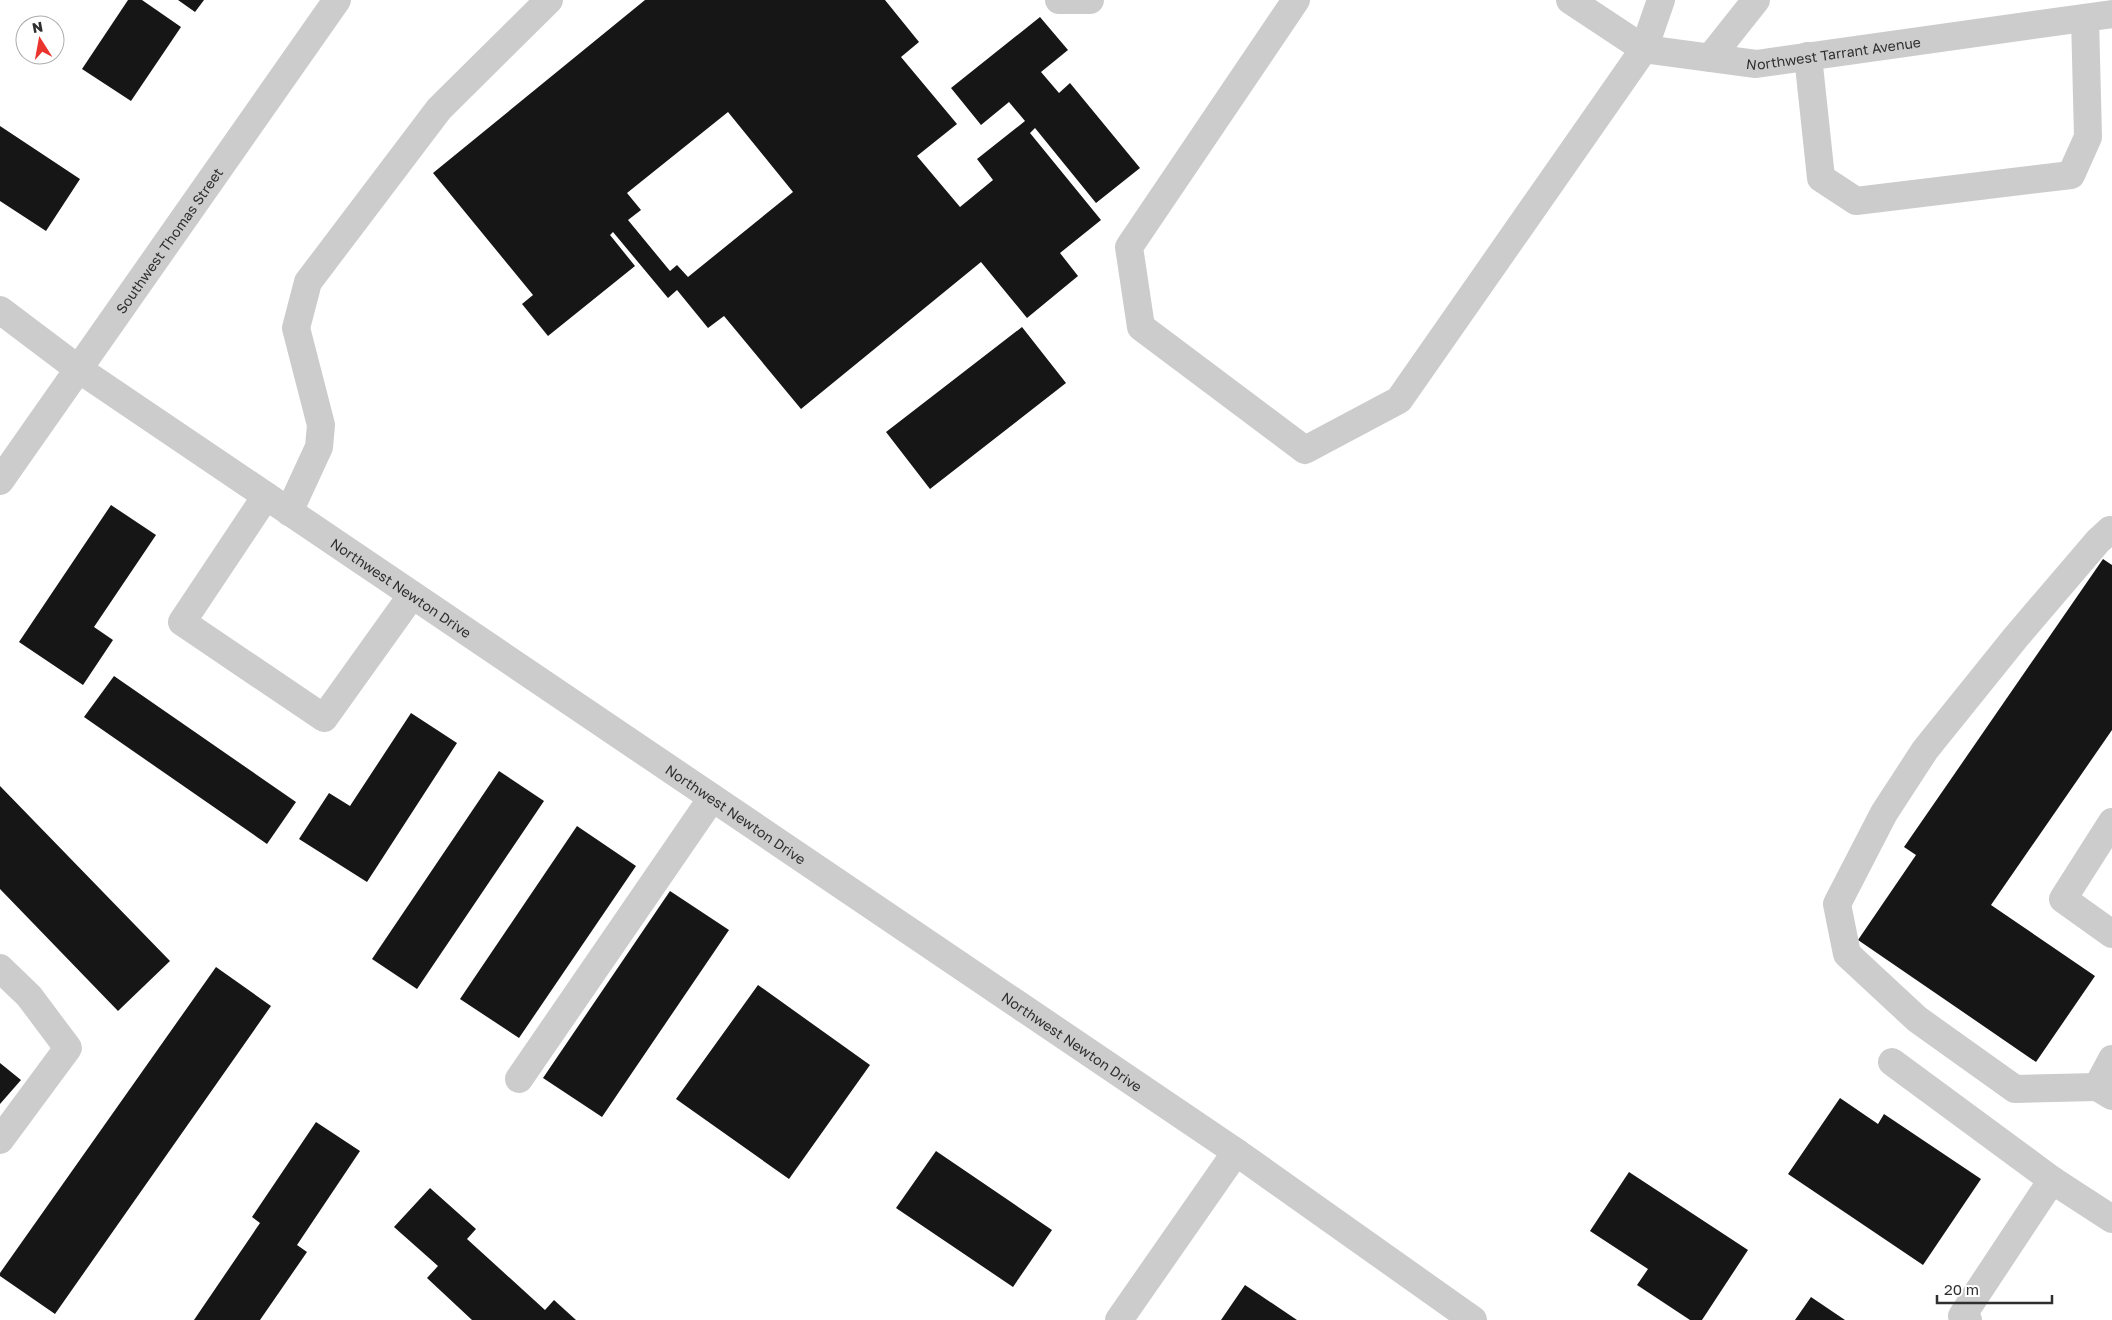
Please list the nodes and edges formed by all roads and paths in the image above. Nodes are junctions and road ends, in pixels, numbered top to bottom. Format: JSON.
{"nodes":[{"id":1,"x":337,"y":0,"type":"edge"},
{"id":2,"x":549,"y":0,"type":"edge"},
{"id":3,"x":1060,"y":0,"type":"edge"},
{"id":4,"x":1090,"y":0,"type":"edge"},
{"id":5,"x":1296,"y":0,"type":"edge"},
{"id":6,"x":1570,"y":0,"type":"edge"},
{"id":7,"x":1661,"y":0,"type":"edge"},
{"id":8,"x":1756,"y":0,"type":"edge"},
{"id":9,"x":2112,"y":14,"type":"edge"},
{"id":10,"x":2085,"y":18,"type":"junction"},
{"id":11,"x":1644,"y":49,"type":"junction"},
{"id":12,"x":1808,"y":56,"type":"junction"},
{"id":13,"x":1710,"y":58,"type":"junction"},
{"id":14,"x":0,"y":310,"type":"edge"},
{"id":15,"x":77,"y":368,"type":"junction"},
{"id":16,"x":0,"y":482,"type":"edge"},
{"id":17,"x":266,"y":496,"type":"junction"},
{"id":18,"x":289,"y":512,"type":"junction"},
{"id":19,"x":2112,"y":532,"type":"edge"},
{"id":20,"x":412,"y":595,"type":"junction"},
{"id":21,"x":712,"y":798,"type":"junction"},
{"id":22,"x":2112,"y":822,"type":"edge"},
{"id":23,"x":2112,"y":934,"type":"edge"},
{"id":24,"x":0,"y":968,"type":"edge"},
{"id":25,"x":2112,"y":1059,"type":"edge"},
{"id":26,"x":1892,"y":1062,"type":"dead end"},
{"id":27,"x":519,"y":1079,"type":"dead end"},
{"id":28,"x":2105,"y":1092,"type":"edge"},
{"id":29,"x":0,"y":1140,"type":"edge"},
{"id":30,"x":1236,"y":1152,"type":"junction"},
{"id":31,"x":2052,"y":1180,"type":"junction"},
{"id":32,"x":2112,"y":1218,"type":"edge"},
{"id":33,"x":1119,"y":1320,"type":"edge"},
{"id":34,"x":1473,"y":1320,"type":"edge"},
{"id":35,"x":1968,"y":1320,"type":"edge"}],
"edges":[{"from":1,"to":15,"type":"street","name":"Southwest Thomas Street"},
{"from":2,"to":18,"type":"street"},
{"from":3,"to":4,"type":"street"},
{"from":5,"to":11,"type":"street"},
{"from":6,"to":11,"type":"street","name":"Northwest Tarrant Avenue"},
{"from":7,"to":11,"type":"street"},
{"from":8,"to":13,"type":"street"},
{"from":9,"to":10,"type":"street","name":"Northwest Tarrant Avenue"},
{"from":10,"to":12,"type":"street","name":"Northwest Tarrant Avenue"},
{"from":10,"to":12,"type":"street"},
{"from":11,"to":13,"type":"street","name":"Northwest Tarrant Avenue"},
{"from":12,"to":13,"type":"street","name":"Northwest Tarrant Avenue"},
{"from":14,"to":15,"type":"street","name":"Northwest Newton Drive"},
{"from":15,"to":16,"type":"street","name":"Southwest Thomas Street"},
{"from":15,"to":17,"type":"street","name":"Northwest Newton Drive"},
{"from":17,"to":18,"type":"street","name":"Northwest Newton Drive"},
{"from":17,"to":20,"type":"street"},
{"from":18,"to":20,"type":"street","name":"Northwest Newton Drive"},
{"from":19,"to":28,"type":"street"},
{"from":20,"to":21,"type":"street","name":"Northwest Newton Drive"},
{"from":21,"to":27,"type":"street"},
{"from":21,"to":30,"type":"street","name":"Northwest Newton Drive"},
{"from":22,"to":23,"type":"street"},
{"from":24,"to":29,"type":"street"},
{"from":25,"to":28,"type":"street"},
{"from":26,"to":31,"type":"street"},
{"from":30,"to":33,"type":"street"},
{"from":30,"to":34,"type":"street","name":"Northwest Newton Drive"},
{"from":31,"to":32,"type":"street"},
{"from":31,"to":35,"type":"street"}]}
